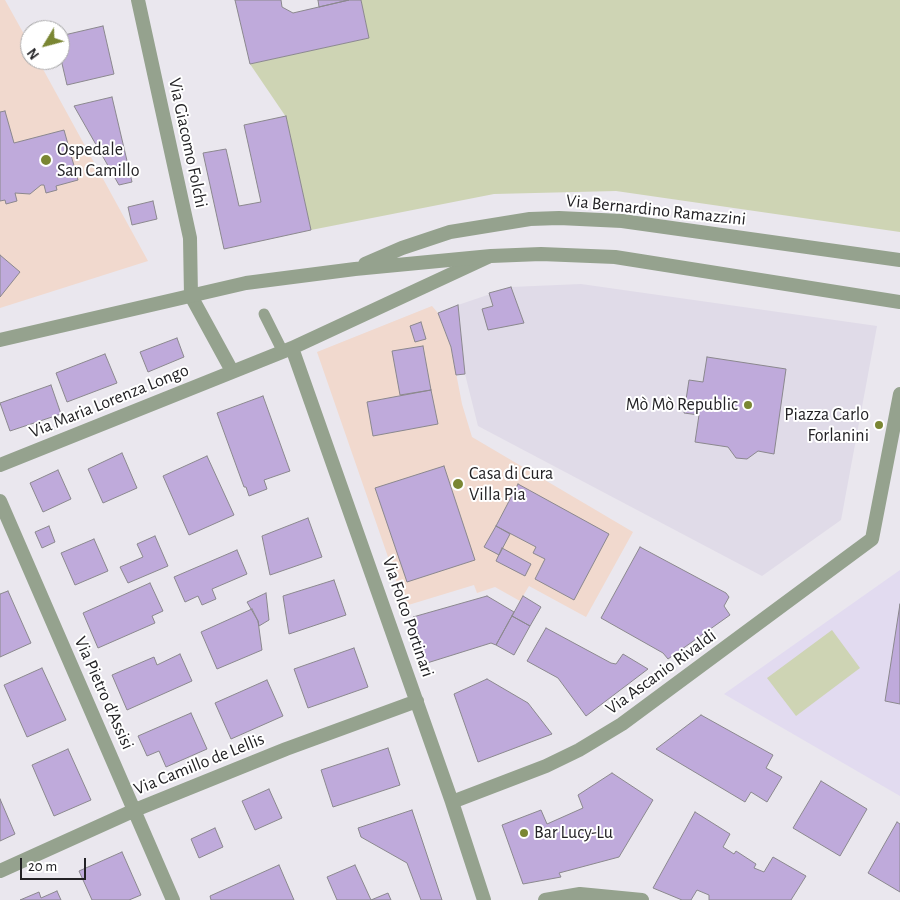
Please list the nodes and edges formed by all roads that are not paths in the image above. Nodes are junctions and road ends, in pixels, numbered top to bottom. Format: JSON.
{"nodes":[{"id":1,"x":138,"y":0,"type":"edge"},
{"id":2,"x":491,"y":256,"type":"junction"},
{"id":3,"x":900,"y":260,"type":"edge"},
{"id":4,"x":355,"y":269,"type":"junction"},
{"id":5,"x":191,"y":296,"type":"junction"},
{"id":6,"x":900,"y":302,"type":"edge"},
{"id":7,"x":264,"y":314,"type":"dead end"},
{"id":8,"x":0,"y":340,"type":"edge"},
{"id":9,"x":288,"y":350,"type":"junction"},
{"id":10,"x":232,"y":371,"type":"junction"},
{"id":11,"x":900,"y":394,"type":"edge"},
{"id":12,"x":0,"y":464,"type":"edge"},
{"id":13,"x":0,"y":501,"type":"edge"},
{"id":14,"x":417,"y":701,"type":"junction"},
{"id":15,"x":452,"y":802,"type":"junction"},
{"id":16,"x":135,"y":810,"type":"junction"},
{"id":17,"x":0,"y":871,"type":"edge"},
{"id":18,"x":173,"y":900,"type":"edge"},
{"id":19,"x":484,"y":900,"type":"edge"},
{"id":20,"x":545,"y":900,"type":"edge"},
{"id":21,"x":642,"y":900,"type":"edge"}],
"edges":[{"from":1,"to":5,"type":"street","name":"Via Giacomo Folchi"},
{"from":2,"to":4,"type":"street","name":"Via Bernardino Ramazzini"},
{"from":2,"to":6,"type":"street","name":"Via Bernardino Ramazzini"},
{"from":2,"to":9,"type":"street","name":"Via Bernardino Ramazzini"},
{"from":3,"to":4,"type":"street","name":"Via Bernardino Ramazzini"},
{"from":4,"to":5,"type":"street","name":"Via Bernardino Ramazzini"},
{"from":5,"to":8,"type":"street","name":"Via Bernardino Ramazzini"},
{"from":5,"to":10,"type":"street"},
{"from":7,"to":9,"type":"lane"},
{"from":9,"to":10,"type":"street","name":"Via Bernardino Ramazzini"},
{"from":9,"to":14,"type":"street","name":"Via Folco Portinari"},
{"from":10,"to":12,"type":"street","name":"Via Maria Lorenza Longo"},
{"from":11,"to":15,"type":"street","name":"Via Ascanio Rivaldi"},
{"from":13,"to":16,"type":"street","name":"Via Pietro d'Assisi"},
{"from":14,"to":15,"type":"street","name":"Via Folco Portinari"},
{"from":14,"to":16,"type":"street","name":"Via Camillo de Lellis"},
{"from":15,"to":19,"type":"street","name":"Via Folco Portinari"},
{"from":16,"to":17,"type":"street","name":"Via Camillo de Lellis"},
{"from":16,"to":18,"type":"street","name":"Via Pietro d'Assisi"},
{"from":20,"to":21,"type":"street"}]}
